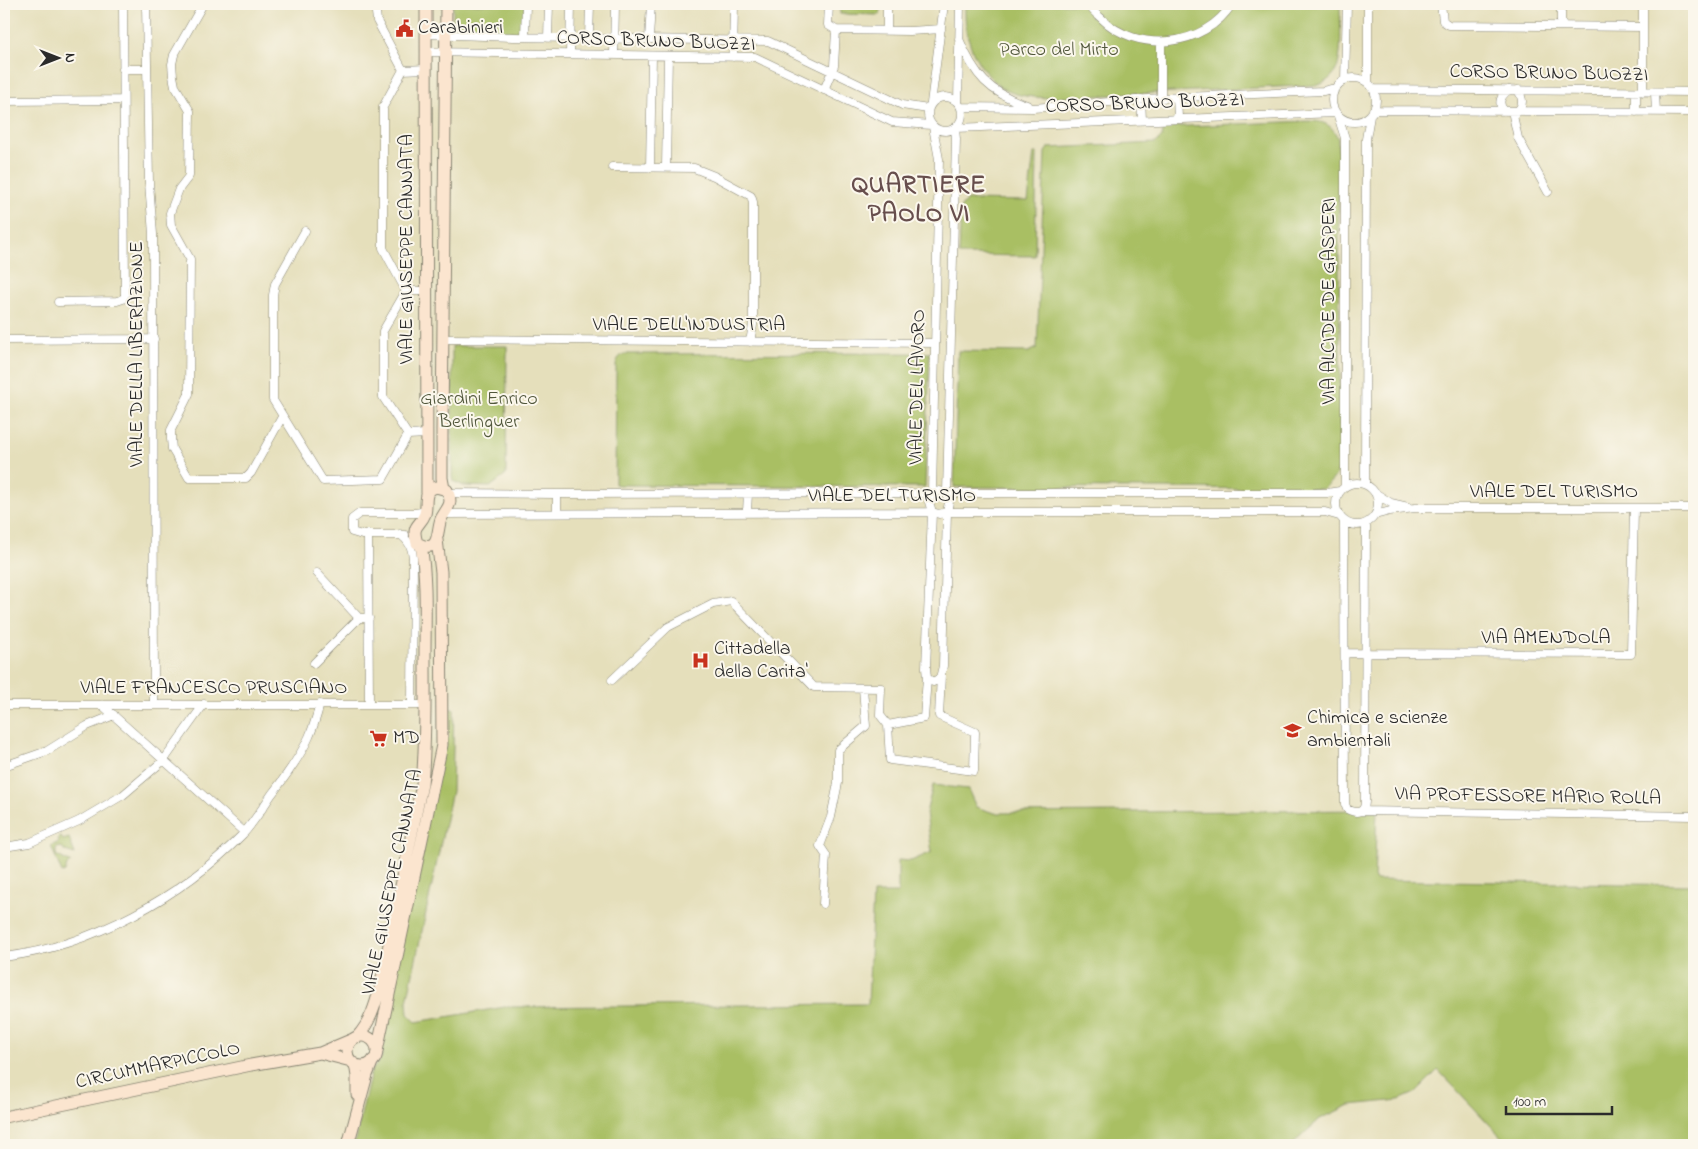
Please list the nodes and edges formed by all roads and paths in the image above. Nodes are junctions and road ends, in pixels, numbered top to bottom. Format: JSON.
{"nodes":[{"id":1,"x":123,"y":4,"type":"edge"},
{"id":2,"x":146,"y":4,"type":"edge"},
{"id":3,"x":203,"y":4,"type":"edge"},
{"id":4,"x":375,"y":4,"type":"edge"},
{"id":5,"x":426,"y":4,"type":"edge"},
{"id":6,"x":446,"y":4,"type":"edge"},
{"id":7,"x":526,"y":4,"type":"edge"},
{"id":8,"x":549,"y":4,"type":"edge"},
{"id":9,"x":571,"y":4,"type":"edge"},
{"id":10,"x":590,"y":4,"type":"edge"},
{"id":11,"x":615,"y":4,"type":"edge"},
{"id":12,"x":650,"y":4,"type":"edge"},
{"id":13,"x":734,"y":4,"type":"edge"},
{"id":14,"x":829,"y":4,"type":"edge"},
{"id":15,"x":887,"y":4,"type":"edge"},
{"id":16,"x":944,"y":4,"type":"edge"},
{"id":17,"x":960,"y":4,"type":"edge"},
{"id":18,"x":1088,"y":4,"type":"edge"},
{"id":19,"x":1232,"y":4,"type":"edge"},
{"id":20,"x":1347,"y":4,"type":"edge"},
{"id":21,"x":1368,"y":4,"type":"edge"},
{"id":22,"x":1442,"y":4,"type":"edge"},
{"id":23,"x":1561,"y":4,"type":"edge"},
{"id":24,"x":1642,"y":4,"type":"edge"},
{"id":25,"x":1561,"y":26,"type":"junction"},
{"id":26,"x":1643,"y":27,"type":"junction"},
{"id":27,"x":941,"y":29,"type":"junction"},
{"id":28,"x":836,"y":30,"type":"junction"},
{"id":29,"x":887,"y":30,"type":"junction"},
{"id":30,"x":426,"y":34,"type":"junction"},
{"id":31,"x":446,"y":34,"type":"junction"},
{"id":32,"x":525,"y":37,"type":"junction"},
{"id":33,"x":548,"y":38,"type":"junction"},
{"id":34,"x":571,"y":38,"type":"junction"},
{"id":35,"x":589,"y":38,"type":"junction"},
{"id":36,"x":614,"y":39,"type":"junction"},
{"id":37,"x":649,"y":39,"type":"junction"},
{"id":38,"x":959,"y":39,"type":"junction"},
{"id":39,"x":733,"y":40,"type":"junction"},
{"id":40,"x":1161,"y":43,"type":"junction"},
{"id":41,"x":426,"y":52,"type":"junction"},
{"id":42,"x":446,"y":52,"type":"junction"},
{"id":43,"x":570,"y":54,"type":"junction"},
{"id":44,"x":614,"y":55,"type":"junction"},
{"id":45,"x":652,"y":56,"type":"junction"},
{"id":46,"x":668,"y":56,"type":"junction"},
{"id":47,"x":733,"y":57,"type":"junction"},
{"id":48,"x":147,"y":69,"type":"junction"},
{"id":49,"x":426,"y":69,"type":"junction"},
{"id":50,"x":123,"y":70,"type":"junction"},
{"id":51,"x":403,"y":70,"type":"junction"},
{"id":52,"x":833,"y":72,"type":"junction"},
{"id":53,"x":1345,"y":80,"type":"junction"},
{"id":54,"x":1370,"y":86,"type":"junction"},
{"id":55,"x":1336,"y":88,"type":"junction"},
{"id":56,"x":824,"y":90,"type":"junction"},
{"id":57,"x":1509,"y":90,"type":"junction"},
{"id":58,"x":1518,"y":90,"type":"junction"},
{"id":59,"x":1640,"y":92,"type":"junction"},
{"id":60,"x":1655,"y":92,"type":"junction"},
{"id":61,"x":1694,"y":92,"type":"edge"},
{"id":62,"x":1177,"y":97,"type":"junction"},
{"id":63,"x":1161,"y":98,"type":"junction"},
{"id":64,"x":1141,"y":99,"type":"junction"},
{"id":65,"x":124,"y":100,"type":"junction"},
{"id":66,"x":4,"y":102,"type":"edge"},
{"id":67,"x":959,"y":105,"type":"junction"},
{"id":68,"x":930,"y":106,"type":"junction"},
{"id":69,"x":1033,"y":108,"type":"junction"},
{"id":70,"x":1511,"y":111,"type":"junction"},
{"id":71,"x":1636,"y":112,"type":"junction"},
{"id":72,"x":1656,"y":112,"type":"junction"},
{"id":73,"x":1694,"y":112,"type":"edge"},
{"id":74,"x":1371,"y":113,"type":"junction"},
{"id":75,"x":1337,"y":114,"type":"junction"},
{"id":76,"x":1178,"y":118,"type":"junction"},
{"id":77,"x":1142,"y":120,"type":"junction"},
{"id":78,"x":932,"y":126,"type":"junction"},
{"id":79,"x":955,"y":128,"type":"junction"},
{"id":80,"x":612,"y":166,"type":"dead end"},
{"id":81,"x":666,"y":167,"type":"junction"},
{"id":82,"x":650,"y":168,"type":"junction"},
{"id":83,"x":1548,"y":192,"type":"dead end"},
{"id":84,"x":304,"y":231,"type":"dead end"},
{"id":85,"x":406,"y":291,"type":"junction"},
{"id":86,"x":426,"y":291,"type":"junction"},
{"id":87,"x":58,"y":302,"type":"dead end"},
{"id":88,"x":154,"y":339,"type":"junction"},
{"id":89,"x":443,"y":339,"type":"junction"},
{"id":90,"x":4,"y":340,"type":"edge"},
{"id":91,"x":750,"y":342,"type":"junction"},
{"id":92,"x":935,"y":343,"type":"junction"},
{"id":93,"x":282,"y":416,"type":"junction"},
{"id":94,"x":426,"y":434,"type":"junction"},
{"id":95,"x":408,"y":435,"type":"junction"},
{"id":96,"x":154,"y":436,"type":"junction"},
{"id":97,"x":171,"y":436,"type":"junction"},
{"id":98,"x":1364,"y":484,"type":"junction"},
{"id":99,"x":1343,"y":488,"type":"junction"},
{"id":100,"x":446,"y":491,"type":"junction"},
{"id":101,"x":1375,"y":492,"type":"junction"},
{"id":102,"x":426,"y":493,"type":"junction"},
{"id":103,"x":748,"y":493,"type":"junction"},
{"id":104,"x":932,"y":493,"type":"junction"},
{"id":105,"x":947,"y":493,"type":"junction"},
{"id":106,"x":558,"y":494,"type":"junction"},
{"id":107,"x":1415,"y":508,"type":"junction"},
{"id":108,"x":1634,"y":508,"type":"junction"},
{"id":109,"x":1694,"y":508,"type":"edge"},
{"id":110,"x":425,"y":511,"type":"junction"},
{"id":111,"x":747,"y":512,"type":"junction"},
{"id":112,"x":932,"y":512,"type":"junction"},
{"id":113,"x":947,"y":512,"type":"junction"},
{"id":114,"x":558,"y":513,"type":"junction"},
{"id":115,"x":444,"y":514,"type":"junction"},
{"id":116,"x":1375,"y":515,"type":"junction"},
{"id":117,"x":1342,"y":519,"type":"junction"},
{"id":118,"x":1366,"y":524,"type":"junction"},
{"id":119,"x":368,"y":534,"type":"junction"},
{"id":120,"x":400,"y":534,"type":"junction"},
{"id":121,"x":418,"y":540,"type":"junction"},
{"id":122,"x":437,"y":540,"type":"junction"},
{"id":123,"x":317,"y":573,"type":"dead end"},
{"id":124,"x":359,"y":618,"type":"junction"},
{"id":125,"x":369,"y":618,"type":"junction"},
{"id":126,"x":1345,"y":653,"type":"junction"},
{"id":127,"x":1366,"y":653,"type":"junction"},
{"id":128,"x":314,"y":664,"type":"dead end"},
{"id":129,"x":941,"y":675,"type":"junction"},
{"id":130,"x":928,"y":678,"type":"junction"},
{"id":131,"x":612,"y":680,"type":"dead end"},
{"id":132,"x":863,"y":688,"type":"junction"},
{"id":133,"x":154,"y":704,"type":"junction"},
{"id":134,"x":204,"y":704,"type":"junction"},
{"id":135,"x":320,"y":704,"type":"junction"},
{"id":136,"x":369,"y":704,"type":"junction"},
{"id":137,"x":4,"y":705,"type":"edge"},
{"id":138,"x":102,"y":705,"type":"junction"},
{"id":139,"x":412,"y":705,"type":"junction"},
{"id":140,"x":425,"y":705,"type":"junction"},
{"id":141,"x":114,"y":715,"type":"junction"},
{"id":142,"x":888,"y":725,"type":"junction"},
{"id":143,"x":164,"y":760,"type":"junction"},
{"id":144,"x":4,"y":766,"type":"edge"},
{"id":145,"x":1361,"y":811,"type":"junction"},
{"id":146,"x":1694,"y":816,"type":"edge"},
{"id":147,"x":244,"y":832,"type":"junction"},
{"id":148,"x":4,"y":847,"type":"edge"},
{"id":149,"x":823,"y":904,"type":"dead end"},
{"id":150,"x":4,"y":957,"type":"edge"},
{"id":151,"x":355,"y":1038,"type":"junction"},
{"id":152,"x":320,"y":1053,"type":"junction"},
{"id":153,"x":375,"y":1056,"type":"junction"},
{"id":154,"x":353,"y":1063,"type":"junction"},
{"id":155,"x":4,"y":1117,"type":"edge"},
{"id":156,"x":347,"y":1145,"type":"edge"}],
"edges":[{"from":1,"to":50,"type":"street"},
{"from":2,"to":48,"type":"street","name":"VIALE DELLA LIBERAZIONE"},
{"from":3,"to":97,"type":"street"},
{"from":4,"to":51,"type":"street"},
{"from":5,"to":30,"type":"street","name":"VIALE GIUSEPPE CANNATA"},
{"from":6,"to":31,"type":"street","name":"VIALE GIUSEPPE CANNATA"},
{"from":7,"to":32,"type":"street"},
{"from":8,"to":33,"type":"street"},
{"from":9,"to":34,"type":"street"},
{"from":10,"to":35,"type":"street"},
{"from":11,"to":36,"type":"street"},
{"from":12,"to":37,"type":"street"},
{"from":13,"to":39,"type":"street"},
{"from":14,"to":28,"type":"street"},
{"from":15,"to":29,"type":"street"},
{"from":16,"to":27,"type":"street"},
{"from":17,"to":38,"type":"street"},
{"from":18,"to":40,"type":"street"},
{"from":19,"to":40,"type":"street"},
{"from":20,"to":53,"type":"street"},
{"from":21,"to":54,"type":"street"},
{"from":22,"to":25,"type":"street"},
{"from":23,"to":25,"type":"street"},
{"from":24,"to":26,"type":"street"},
{"from":25,"to":26,"type":"street"},
{"from":26,"to":59,"type":"street"},
{"from":27,"to":29,"type":"street"},
{"from":27,"to":68,"type":"street"},
{"from":28,"to":29,"type":"street"},
{"from":28,"to":52,"type":"street"},
{"from":30,"to":31,"type":"street","name":"CORSO BRUNO BUOZZI"},
{"from":30,"to":41,"type":"street","name":"VIALE GIUSEPPE CANNATA"},
{"from":31,"to":32,"type":"street","name":"CORSO BRUNO BUOZZI"},
{"from":31,"to":42,"type":"street","name":"VIALE GIUSEPPE CANNATA"},
{"from":32,"to":33,"type":"street","name":"CORSO BRUNO BUOZZI"},
{"from":33,"to":34,"type":"street","name":"CORSO BRUNO BUOZZI"},
{"from":34,"to":35,"type":"street","name":"CORSO BRUNO BUOZZI"},
{"from":34,"to":43,"type":"street"},
{"from":35,"to":36,"type":"street","name":"CORSO BRUNO BUOZZI"},
{"from":36,"to":37,"type":"street","name":"CORSO BRUNO BUOZZI"},
{"from":36,"to":44,"type":"street"},
{"from":37,"to":39,"type":"street","name":"CORSO BRUNO BUOZZI"},
{"from":38,"to":67,"type":"street"},
{"from":38,"to":69,"type":"street"},
{"from":39,"to":47,"type":"street"},
{"from":39,"to":52,"type":"street","name":"CORSO BRUNO BUOZZI"},
{"from":40,"to":63,"type":"street"},
{"from":41,"to":42,"type":"street","name":"CORSO BRUNO BUOZZI"},
{"from":41,"to":49,"type":"street","name":"VIALE GIUSEPPE CANNATA"},
{"from":42,"to":43,"type":"street","name":"CORSO BRUNO BUOZZI"},
{"from":42,"to":89,"type":"street","name":"VIALE GIUSEPPE CANNATA"},
{"from":43,"to":44,"type":"street","name":"CORSO BRUNO BUOZZI"},
{"from":44,"to":45,"type":"street","name":"CORSO BRUNO BUOZZI"},
{"from":45,"to":46,"type":"street","name":"CORSO BRUNO BUOZZI"},
{"from":45,"to":82,"type":"street"},
{"from":46,"to":47,"type":"street","name":"CORSO BRUNO BUOZZI"},
{"from":46,"to":81,"type":"street"},
{"from":47,"to":56,"type":"street","name":"CORSO BRUNO BUOZZI"},
{"from":48,"to":50,"type":"street"},
{"from":48,"to":88,"type":"street","name":"VIALE DELLA LIBERAZIONE"},
{"from":49,"to":51,"type":"street"},
{"from":49,"to":86,"type":"street","name":"VIALE GIUSEPPE CANNATA"},
{"from":50,"to":65,"type":"street"},
{"from":51,"to":85,"type":"street"},
{"from":52,"to":56,"type":"street"},
{"from":52,"to":68,"type":"street","name":"CORSO BRUNO BUOZZI"},
{"from":53,"to":54,"type":"street"},
{"from":53,"to":55,"type":"street"},
{"from":54,"to":57,"type":"street","name":"CORSO BRUNO BUOZZI"},
{"from":54,"to":74,"type":"street"},
{"from":55,"to":62,"type":"street","name":"CORSO BRUNO BUOZZI"},
{"from":55,"to":75,"type":"street"},
{"from":56,"to":78,"type":"street","name":"CORSO BRUNO BUOZZI"},
{"from":57,"to":58,"type":"street","name":"CORSO BRUNO BUOZZI"},
{"from":57,"to":70,"type":"street"},
{"from":58,"to":59,"type":"street","name":"CORSO BRUNO BUOZZI"},
{"from":58,"to":70,"type":"street"},
{"from":59,"to":60,"type":"street","name":"CORSO BRUNO BUOZZI"},
{"from":59,"to":71,"type":"street"},
{"from":60,"to":61,"type":"street","name":"CORSO BRUNO BUOZZI"},
{"from":60,"to":72,"type":"street"},
{"from":62,"to":63,"type":"street","name":"CORSO BRUNO BUOZZI"},
{"from":62,"to":76,"type":"street"},
{"from":63,"to":64,"type":"street","name":"CORSO BRUNO BUOZZI"},
{"from":64,"to":69,"type":"street","name":"CORSO BRUNO BUOZZI"},
{"from":64,"to":77,"type":"street"},
{"from":65,"to":66,"type":"street"},
{"from":65,"to":87,"type":"street"},
{"from":67,"to":68,"type":"street"},
{"from":67,"to":69,"type":"street","name":"CORSO BRUNO BUOZZI"},
{"from":67,"to":79,"type":"street"},
{"from":68,"to":78,"type":"street"},
{"from":70,"to":71,"type":"street","name":"CORSO BRUNO BUOZZI"},
{"from":70,"to":74,"type":"street","name":"CORSO BRUNO BUOZZI"},
{"from":70,"to":83,"type":"street"},
{"from":71,"to":72,"type":"street","name":"CORSO BRUNO BUOZZI"},
{"from":72,"to":73,"type":"street","name":"CORSO BRUNO BUOZZI"},
{"from":74,"to":75,"type":"street"},
{"from":74,"to":98,"type":"street","name":"VIA ALCIDE DE GASPERI"},
{"from":75,"to":76,"type":"street","name":"CORSO BRUNO BUOZZI"},
{"from":75,"to":99,"type":"street","name":"VIA ALCIDE DE GASPERI"},
{"from":76,"to":77,"type":"street","name":"CORSO BRUNO BUOZZI"},
{"from":77,"to":79,"type":"street","name":"CORSO BRUNO BUOZZI"},
{"from":78,"to":79,"type":"street"},
{"from":78,"to":92,"type":"street","name":"VIALE DEL LAVORO"},
{"from":79,"to":105,"type":"street","name":"VIALE DEL LAVORO"},
{"from":80,"to":82,"type":"street"},
{"from":81,"to":82,"type":"street"},
{"from":81,"to":91,"type":"street"},
{"from":84,"to":93,"type":"street"},
{"from":85,"to":86,"type":"street"},
{"from":85,"to":95,"type":"street"},
{"from":86,"to":94,"type":"street","name":"VIALE GIUSEPPE CANNATA"},
{"from":88,"to":90,"type":"street"},
{"from":88,"to":96,"type":"street","name":"VIALE DELLA LIBERAZIONE"},
{"from":89,"to":91,"type":"street","name":"VIALE DELL'INDUSTRIA"},
{"from":89,"to":100,"type":"street","name":"VIALE GIUSEPPE CANNATA"},
{"from":91,"to":92,"type":"street","name":"VIALE DELL'INDUSTRIA"},
{"from":92,"to":104,"type":"street","name":"VIALE DEL LAVORO"},
{"from":93,"to":95,"type":"street"},
{"from":93,"to":97,"type":"street"},
{"from":94,"to":95,"type":"street"},
{"from":94,"to":102,"type":"street","name":"VIALE GIUSEPPE CANNATA"},
{"from":96,"to":97,"type":"street"},
{"from":96,"to":133,"type":"street","name":"VIALE DELLA LIBERAZIONE"},
{"from":98,"to":99,"type":"street"},
{"from":98,"to":101,"type":"street"},
{"from":99,"to":105,"type":"street","name":"VIALE DEL TURISMO"},
{"from":99,"to":117,"type":"street"},
{"from":100,"to":102,"type":"street"},
{"from":100,"to":106,"type":"street","name":"VIALE DEL TURISMO"},
{"from":100,"to":115,"type":"street","name":"VIALE GIUSEPPE CANNATA"},
{"from":101,"to":107,"type":"street","name":"VIALE DEL TURISMO"},
{"from":101,"to":116,"type":"street"},
{"from":102,"to":110,"type":"street","name":"VIALE GIUSEPPE CANNATA"},
{"from":103,"to":104,"type":"street","name":"VIALE DEL TURISMO"},
{"from":103,"to":106,"type":"street","name":"VIALE DEL TURISMO"},
{"from":103,"to":111,"type":"street"},
{"from":104,"to":105,"type":"street","name":"VIALE DEL TURISMO"},
{"from":104,"to":112,"type":"street","name":"VIALE DEL LAVORO"},
{"from":105,"to":113,"type":"street","name":"VIALE DEL LAVORO"},
{"from":106,"to":114,"type":"street"},
{"from":107,"to":108,"type":"street","name":"VIALE DEL TURISMO"},
{"from":107,"to":116,"type":"street","name":"VIALE DEL TURISMO"},
{"from":108,"to":109,"type":"street","name":"VIALE DEL TURISMO"},
{"from":108,"to":127,"type":"street","name":"VIA AMENDOLA"},
{"from":110,"to":119,"type":"street"},
{"from":110,"to":121,"type":"street","name":"VIALE GIUSEPPE CANNATA"},
{"from":111,"to":112,"type":"street","name":"VIALE DEL TURISMO"},
{"from":111,"to":114,"type":"street","name":"VIALE DEL TURISMO"},
{"from":112,"to":113,"type":"street","name":"VIALE DEL TURISMO"},
{"from":112,"to":130,"type":"street","name":"VIALE DEL LAVORO"},
{"from":113,"to":117,"type":"street","name":"VIALE DEL TURISMO"},
{"from":113,"to":129,"type":"street","name":"VIALE DEL LAVORO"},
{"from":114,"to":115,"type":"street","name":"VIALE DEL TURISMO"},
{"from":115,"to":122,"type":"street","name":"VIALE GIUSEPPE CANNATA"},
{"from":116,"to":118,"type":"street"},
{"from":117,"to":118,"type":"street"},
{"from":117,"to":126,"type":"street"},
{"from":118,"to":127,"type":"street"},
{"from":119,"to":120,"type":"street"},
{"from":119,"to":125,"type":"street"},
{"from":120,"to":121,"type":"street"},
{"from":120,"to":139,"type":"street"},
{"from":121,"to":122,"type":"street"},
{"from":121,"to":140,"type":"street","name":"VIALE GIUSEPPE CANNATA"},
{"from":122,"to":153,"type":"street","name":"VIALE GIUSEPPE CANNATA"},
{"from":123,"to":124,"type":"street"},
{"from":124,"to":125,"type":"street"},
{"from":124,"to":128,"type":"street"},
{"from":125,"to":136,"type":"street"},
{"from":126,"to":127,"type":"street","name":"VIA AMENDOLA"},
{"from":126,"to":145,"type":"street"},
{"from":127,"to":145,"type":"street"},
{"from":129,"to":130,"type":"street"},
{"from":129,"to":142,"type":"street","name":"VIALE DEL LAVORO"},
{"from":130,"to":142,"type":"street","name":"VIALE DEL LAVORO"},
{"from":131,"to":132,"type":"street"},
{"from":132,"to":142,"type":"street"},
{"from":132,"to":149,"type":"street"},
{"from":133,"to":134,"type":"street","name":"VIALE FRANCESCO PRUSCIANO"},
{"from":133,"to":138,"type":"street","name":"VIALE FRANCESCO PRUSCIANO"},
{"from":134,"to":135,"type":"street","name":"VIALE FRANCESCO PRUSCIANO"},
{"from":134,"to":143,"type":"street"},
{"from":135,"to":136,"type":"street","name":"VIALE FRANCESCO PRUSCIANO"},
{"from":135,"to":147,"type":"street"},
{"from":136,"to":139,"type":"street","name":"VIALE FRANCESCO PRUSCIANO"},
{"from":137,"to":138,"type":"street","name":"VIALE FRANCESCO PRUSCIANO"},
{"from":138,"to":141,"type":"street"},
{"from":139,"to":140,"type":"street","name":"VIALE FRANCESCO PRUSCIANO"},
{"from":140,"to":151,"type":"street","name":"VIALE GIUSEPPE CANNATA"},
{"from":141,"to":143,"type":"street"},
{"from":141,"to":144,"type":"street"},
{"from":143,"to":147,"type":"street"},
{"from":143,"to":148,"type":"street"},
{"from":145,"to":146,"type":"street","name":"VIA PROFESSORE MARIO ROLLA"},
{"from":147,"to":150,"type":"street"},
{"from":151,"to":152,"type":"street","name":"CIRCUMMARPICCOLO"},
{"from":151,"to":153,"type":"street"},
{"from":151,"to":154,"type":"street"},
{"from":152,"to":154,"type":"street","name":"CIRCUMMARPICCOLO"},
{"from":152,"to":155,"type":"street","name":"CIRCUMMARPICCOLO"},
{"from":153,"to":154,"type":"street"},
{"from":153,"to":156,"type":"street","name":"VIALE GIUSEPPE CANNATA"},
{"from":154,"to":156,"type":"street","name":"VIALE GIUSEPPE CANNATA"}]}
